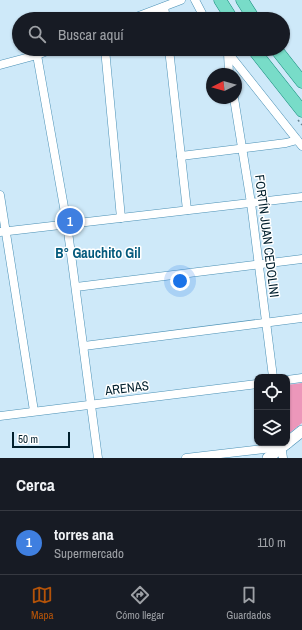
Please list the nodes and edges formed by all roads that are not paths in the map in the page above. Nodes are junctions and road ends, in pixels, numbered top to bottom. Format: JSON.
{"nodes":[{"id":1,"x":181,"y":0,"type":"edge"},
{"id":2,"x":195,"y":0,"type":"edge"},
{"id":3,"x":220,"y":0,"type":"edge"},
{"id":4,"x":242,"y":0,"type":"edge"},
{"id":5,"x":164,"y":7,"type":"junction"},
{"id":6,"x":150,"y":12,"type":"edge"},
{"id":7,"x":165,"y":12,"type":"edge"},
{"id":8,"x":201,"y":12,"type":"edge"},
{"id":9,"x":228,"y":12,"type":"edge"},
{"id":10,"x":250,"y":12,"type":"edge"},
{"id":11,"x":33,"y":56,"type":"edge"},
{"id":12,"x":37,"y":56,"type":"edge"},
{"id":13,"x":106,"y":56,"type":"edge"},
{"id":14,"x":170,"y":56,"type":"edge"},
{"id":15,"x":227,"y":56,"type":"edge"},
{"id":16,"x":230,"y":56,"type":"edge"},
{"id":17,"x":259,"y":56,"type":"edge"},
{"id":18,"x":282,"y":56,"type":"edge"},
{"id":19,"x":0,"y":65,"type":"edge"},
{"id":20,"x":228,"y":68,"type":"edge"},
{"id":21,"x":302,"y":82,"type":"edge"},
{"id":22,"x":235,"y":104,"type":"edge"},
{"id":23,"x":302,"y":111,"type":"edge"},
{"id":24,"x":300,"y":143,"type":"edge"},
{"id":25,"x":243,"y":149,"type":"junction"},
{"id":26,"x":181,"y":156,"type":"junction"},
{"id":27,"x":0,"y":195,"type":"edge"},
{"id":28,"x":302,"y":197,"type":"edge"},
{"id":29,"x":251,"y":203,"type":"junction"},
{"id":30,"x":187,"y":210,"type":"junction"},
{"id":31,"x":121,"y":218,"type":"junction"},
{"id":32,"x":67,"y":224,"type":"junction"},
{"id":33,"x":3,"y":232,"type":"edge"},
{"id":34,"x":302,"y":259,"type":"edge"},
{"id":35,"x":258,"y":264,"type":"junction"},
{"id":36,"x":76,"y":288,"type":"junction"},
{"id":37,"x":302,"y":318,"type":"edge"},
{"id":38,"x":266,"y":322,"type":"junction"},
{"id":39,"x":84,"y":346,"type":"junction"},
{"id":40,"x":273,"y":374,"type":"edge"},
{"id":41,"x":302,"y":378,"type":"edge"},
{"id":42,"x":290,"y":380,"type":"edge"},
{"id":43,"x":254,"y":384,"type":"edge"},
{"id":44,"x":92,"y":404,"type":"junction"},
{"id":45,"x":34,"y":412,"type":"junction"},
{"id":46,"x":0,"y":416,"type":"edge"},
{"id":47,"x":300,"y":434,"type":"edge"},
{"id":48,"x":284,"y":447,"type":"edge"},
{"id":49,"x":98,"y":458,"type":"edge"},
{"id":50,"x":186,"y":458,"type":"edge"},
{"id":51,"x":268,"y":458,"type":"edge"}],
"edges":[{"from":1,"to":5,"type":"street"},
{"from":2,"to":8,"type":"street"},
{"from":3,"to":9,"type":"main road"},
{"from":4,"to":10,"type":"main road"},
{"from":5,"to":6,"type":"street"},
{"from":5,"to":7,"type":"street"},
{"from":11,"to":19,"type":"street"},
{"from":12,"to":32,"type":"street"},
{"from":13,"to":31,"type":"street"},
{"from":14,"to":26,"type":"street"},
{"from":15,"to":20,"type":"street"},
{"from":16,"to":24,"type":"street"},
{"from":17,"to":23,"type":"main road"},
{"from":18,"to":21,"type":"main road"},
{"from":22,"to":25,"type":"street","name":"FORTÍN JUAN CEDOLINI"},
{"from":24,"to":25,"type":"street"},
{"from":25,"to":26,"type":"street"},
{"from":25,"to":29,"type":"street","name":"FORTÍN JUAN CEDOLINI"},
{"from":26,"to":30,"type":"street"},
{"from":27,"to":33,"type":"street"},
{"from":28,"to":29,"type":"street"},
{"from":29,"to":30,"type":"street"},
{"from":29,"to":35,"type":"street","name":"FORTÍN JUAN CEDOLINI"},
{"from":30,"to":31,"type":"street"},
{"from":31,"to":32,"type":"street"},
{"from":32,"to":33,"type":"street"},
{"from":32,"to":36,"type":"street"},
{"from":33,"to":45,"type":"street"},
{"from":34,"to":35,"type":"street"},
{"from":35,"to":36,"type":"street"},
{"from":35,"to":38,"type":"street","name":"FORTÍN JUAN CEDOLINI"},
{"from":36,"to":39,"type":"street"},
{"from":37,"to":38,"type":"street"},
{"from":38,"to":39,"type":"street"},
{"from":38,"to":40,"type":"street","name":"FORTÍN JUAN CEDOLINI"},
{"from":39,"to":44,"type":"street"},
{"from":41,"to":42,"type":"street"},
{"from":43,"to":44,"type":"street","name":"ARENAS"},
{"from":44,"to":45,"type":"street","name":"ARENAS"},
{"from":44,"to":49,"type":"street"},
{"from":45,"to":46,"type":"street","name":"ARENAS"},
{"from":47,"to":48,"type":"main road"},
{"from":48,"to":50,"type":"street"},
{"from":48,"to":51,"type":"main road"}]}
